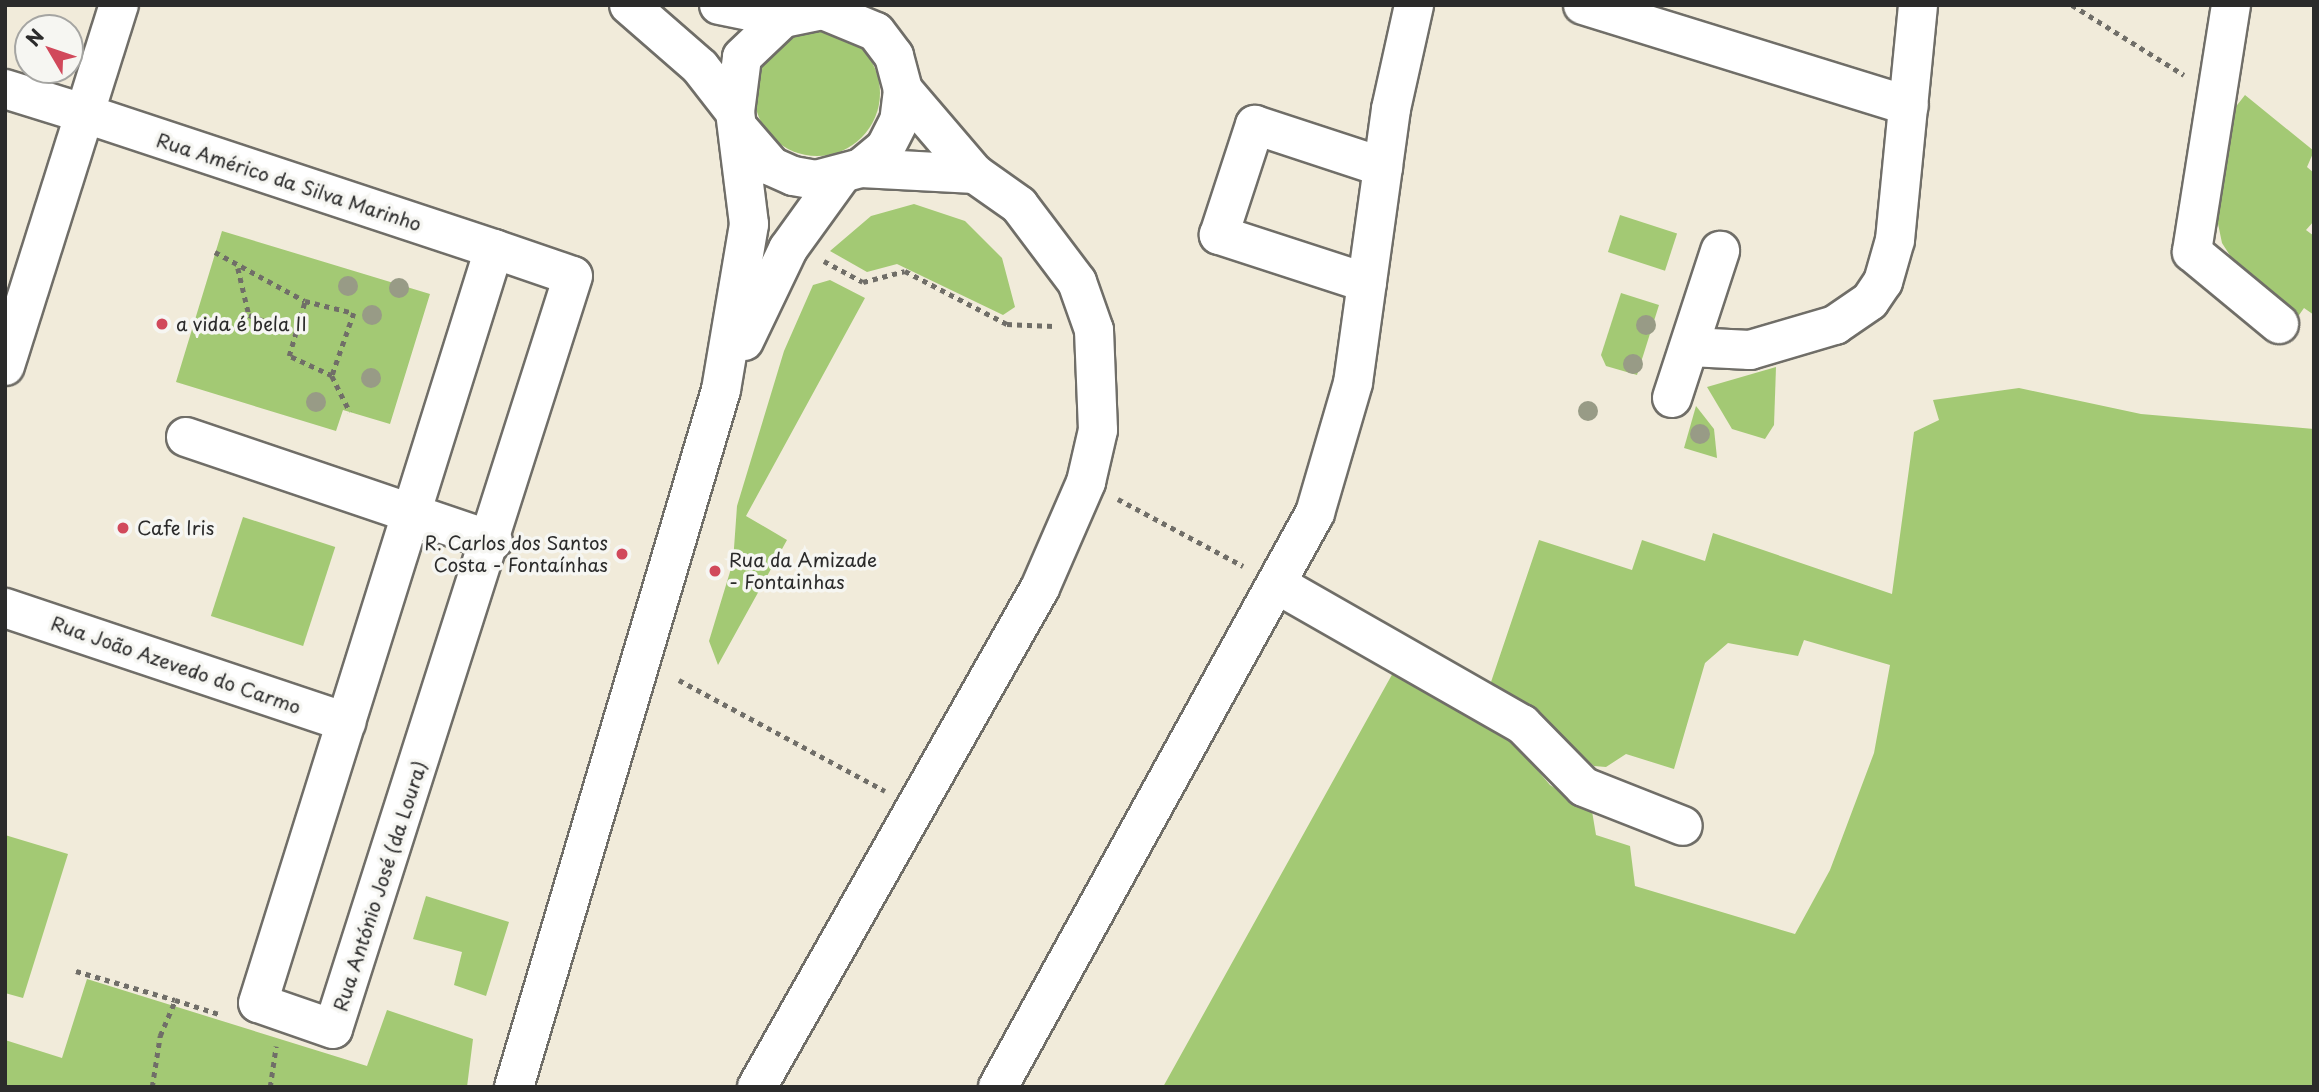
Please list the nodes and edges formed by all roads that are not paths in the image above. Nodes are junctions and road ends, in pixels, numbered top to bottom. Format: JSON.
{"nodes":[{"id":1,"x":119,"y":5,"type":"edge"},
{"id":2,"x":629,"y":5,"type":"edge"},
{"id":3,"x":719,"y":5,"type":"edge"},
{"id":4,"x":879,"y":5,"type":"edge"},
{"id":5,"x":1414,"y":5,"type":"edge"},
{"id":6,"x":1583,"y":5,"type":"edge"},
{"id":7,"x":1918,"y":5,"type":"edge"},
{"id":8,"x":2231,"y":5,"type":"edge"},
{"id":9,"x":793,"y":12,"type":"edge"},
{"id":10,"x":899,"y":73,"type":"junction"},
{"id":11,"x":5,"y":89,"type":"edge"},
{"id":12,"x":1909,"y":106,"type":"junction"},
{"id":13,"x":86,"y":114,"type":"junction"},
{"id":14,"x":737,"y":121,"type":"junction"},
{"id":15,"x":1383,"y":167,"type":"junction"},
{"id":16,"x":850,"y":172,"type":"junction"},
{"id":17,"x":975,"y":174,"type":"junction"},
{"id":18,"x":494,"y":249,"type":"junction"},
{"id":19,"x":1720,"y":251,"type":"dead end"},
{"id":20,"x":573,"y":276,"type":"joint"},
{"id":21,"x":1367,"y":283,"type":"junction"},
{"id":22,"x":2279,"y":324,"type":"dead end"},
{"id":23,"x":1690,"y":347,"type":"junction"},
{"id":24,"x":5,"y":366,"type":"edge"},
{"id":25,"x":720,"y":390,"type":"junction"},
{"id":26,"x":1672,"y":398,"type":"dead end"},
{"id":27,"x":186,"y":438,"type":"dead end"},
{"id":28,"x":412,"y":514,"type":"junction"},
{"id":29,"x":493,"y":541,"type":"junction"},
{"id":30,"x":1278,"y":585,"type":"junction"},
{"id":31,"x":5,"y":608,"type":"edge"},
{"id":32,"x":346,"y":722,"type":"junction"},
{"id":33,"x":1683,"y":826,"type":"dead end"},
{"id":34,"x":514,"y":1087,"type":"edge"},
{"id":35,"x":757,"y":1087,"type":"edge"},
{"id":36,"x":998,"y":1087,"type":"edge"}],
"edges":[{"from":1,"to":13,"type":"street"},
{"from":2,"to":14,"type":"street"},
{"from":3,"to":9,"type":"street"},
{"from":4,"to":10,"type":"street"},
{"from":5,"to":15,"type":"street"},
{"from":6,"to":12,"type":"street"},
{"from":7,"to":12,"type":"street"},
{"from":8,"to":22,"type":"street"},
{"from":9,"to":10,"type":"street"},
{"from":9,"to":14,"type":"street"},
{"from":10,"to":16,"type":"street"},
{"from":10,"to":17,"type":"street"},
{"from":11,"to":13,"type":"street","name":"Rua Américo da Silva Marinho"},
{"from":12,"to":23,"type":"street"},
{"from":13,"to":18,"type":"street","name":"Rua Américo da Silva Marinho"},
{"from":13,"to":24,"type":"street"},
{"from":14,"to":16,"type":"street"},
{"from":14,"to":25,"type":"street"},
{"from":15,"to":21,"type":"street"},
{"from":15,"to":21,"type":"street"},
{"from":16,"to":17,"type":"street"},
{"from":16,"to":25,"type":"street"},
{"from":17,"to":35,"type":"street"},
{"from":18,"to":20,"type":"street","name":"Rua Américo da Silva Marinho"},
{"from":18,"to":28,"type":"street","name":"Rua António José (da Loura)"},
{"from":19,"to":23,"type":"street"},
{"from":20,"to":29,"type":"street","name":"Rua António José (da Loura)"},
{"from":21,"to":30,"type":"street"},
{"from":23,"to":26,"type":"street"},
{"from":25,"to":34,"type":"street"},
{"from":27,"to":28,"type":"street"},
{"from":28,"to":29,"type":"street"},
{"from":28,"to":32,"type":"street","name":"Rua António José (da Loura)"},
{"from":29,"to":32,"type":"street","name":"Rua António José (da Loura)"},
{"from":30,"to":33,"type":"street"},
{"from":30,"to":36,"type":"street"},
{"from":31,"to":32,"type":"street","name":"Rua João Azevedo do Carmo"}]}
